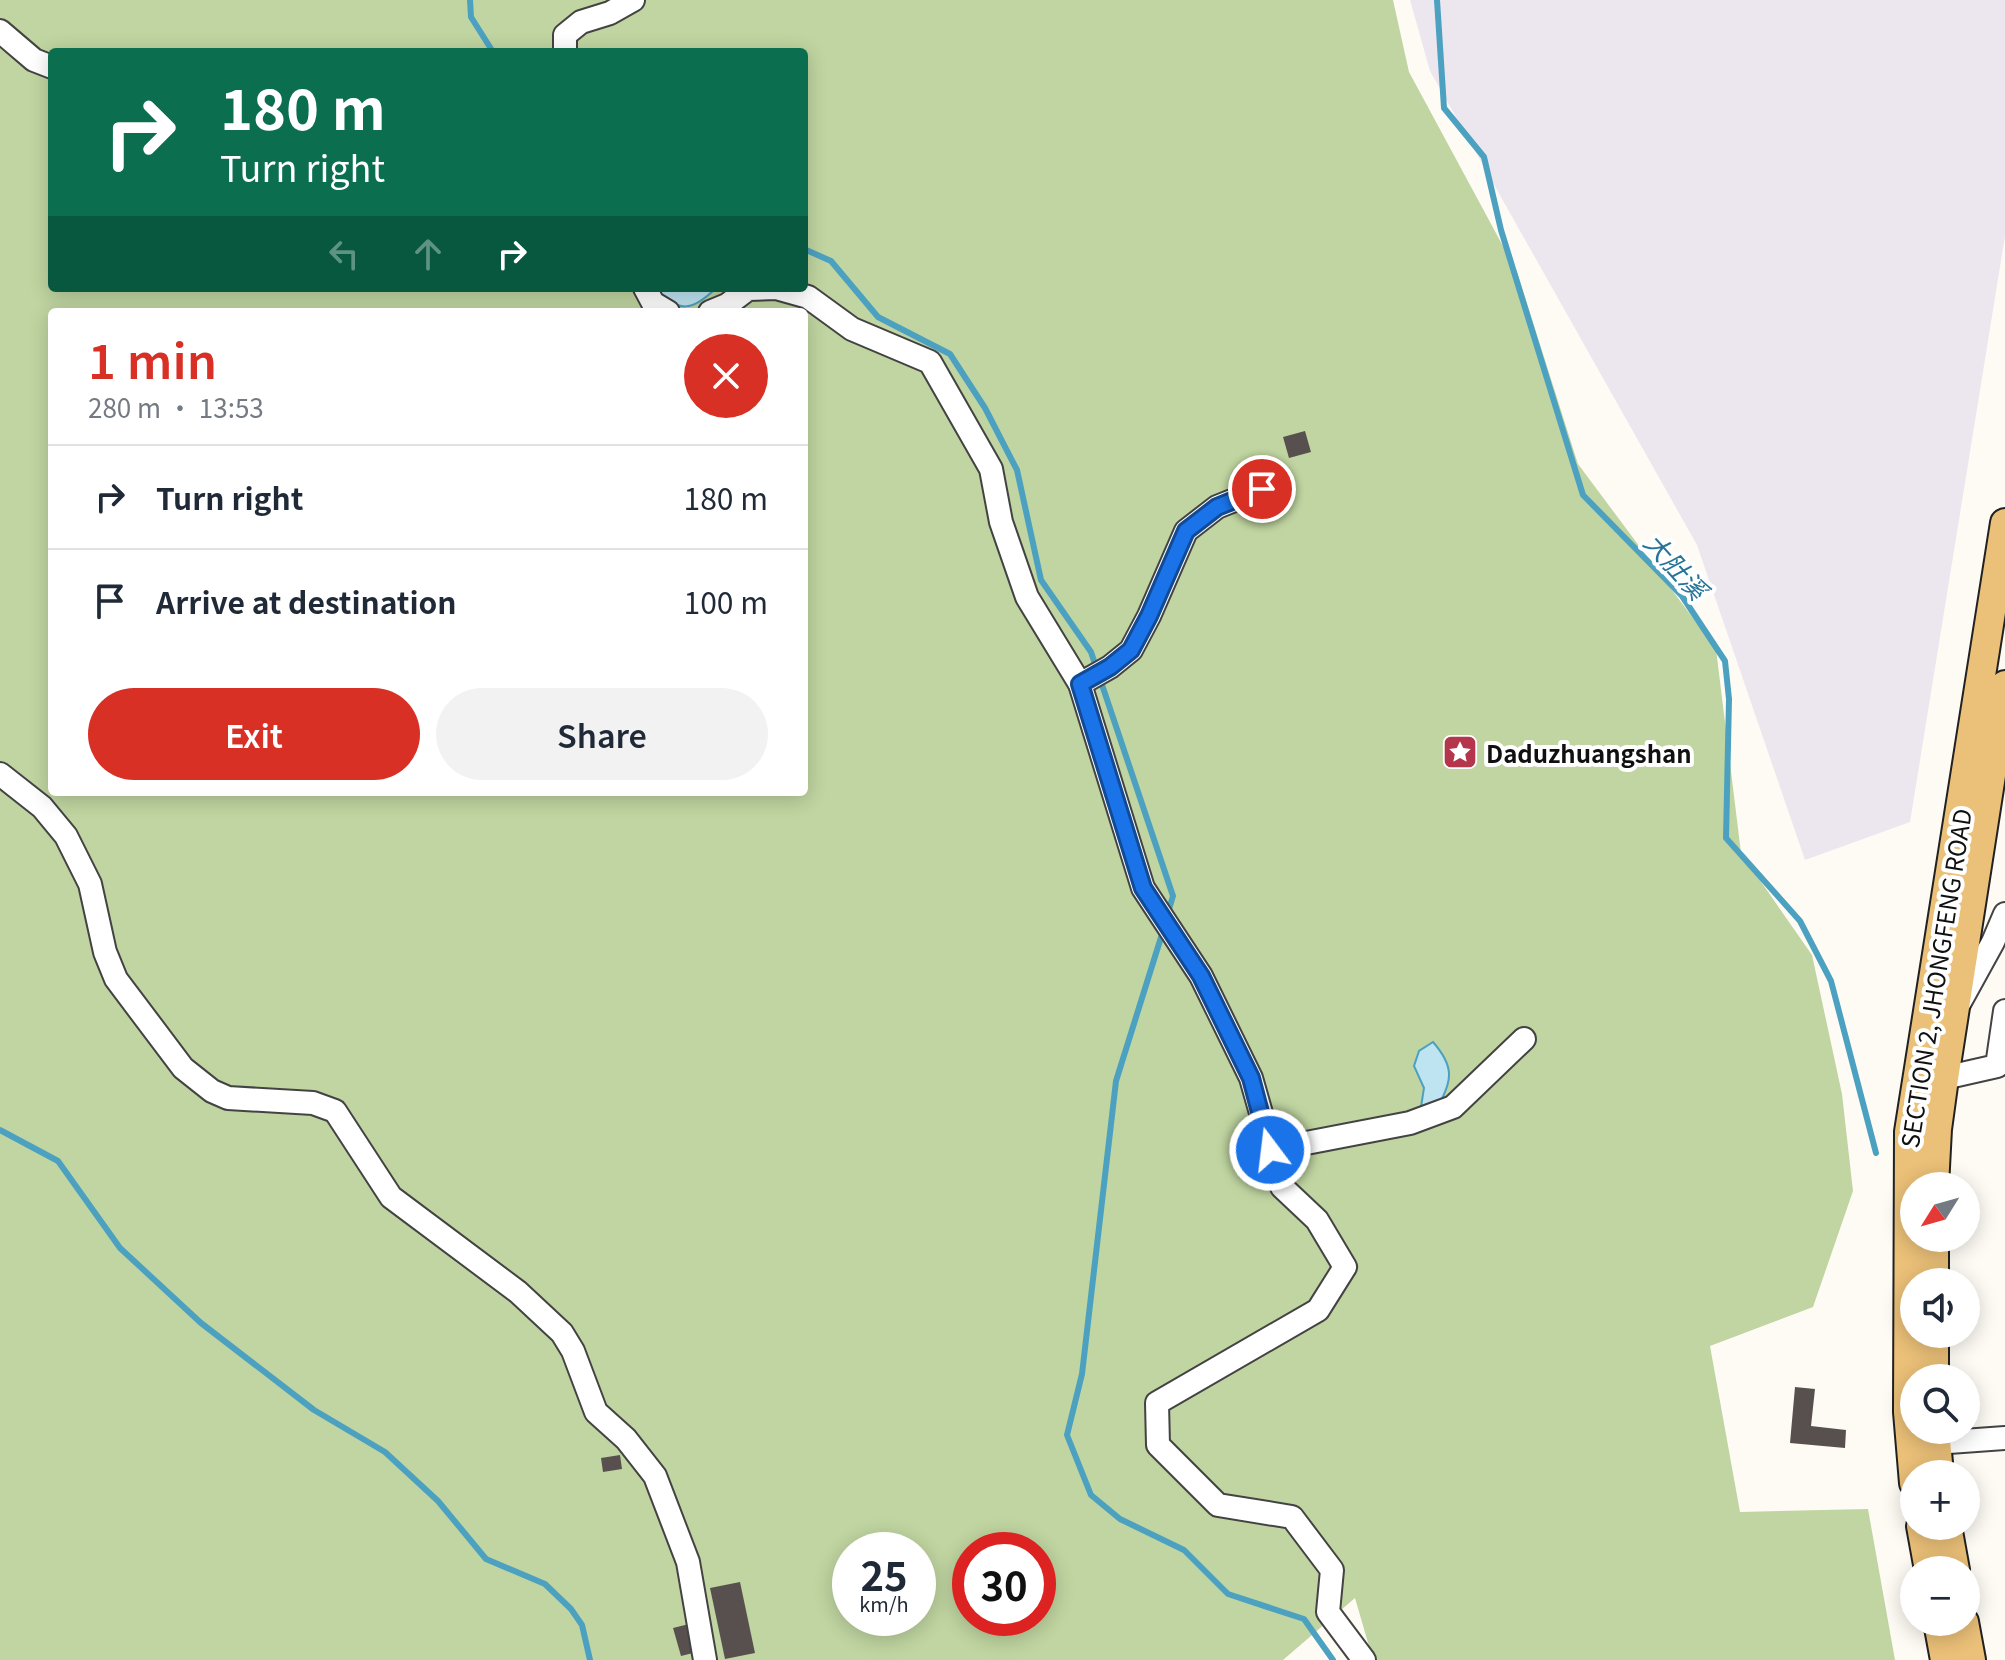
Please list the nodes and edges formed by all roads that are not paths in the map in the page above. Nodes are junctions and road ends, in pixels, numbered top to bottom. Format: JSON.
{"nodes":[{"id":1,"x":633,"y":0,"type":"edge"},
{"id":2,"x":0,"y":31,"type":"edge"},
{"id":3,"x":565,"y":48,"type":"edge"},
{"id":4,"x":48,"y":65,"type":"edge"},
{"id":5,"x":744,"y":292,"type":"edge"},
{"id":6,"x":790,"y":292,"type":"edge"},
{"id":7,"x":720,"y":308,"type":"edge"},
{"id":8,"x":1262,"y":489,"type":"dead end"},
{"id":9,"x":2005,"y":523,"type":"edge"},
{"id":10,"x":1080,"y":684,"type":"junction"},
{"id":11,"x":2005,"y":685,"type":"edge"},
{"id":12,"x":0,"y":774,"type":"edge"},
{"id":13,"x":1987,"y":780,"type":"edge"},
{"id":14,"x":2005,"y":914,"type":"edge"},
{"id":15,"x":2005,"y":1011,"type":"edge"},
{"id":16,"x":1954,"y":1013,"type":"junction"},
{"id":17,"x":1524,"y":1039,"type":"dead end"},
{"id":18,"x":1944,"y":1078,"type":"junction"},
{"id":19,"x":1270,"y":1150,"type":"junction"},
{"id":20,"x":1935,"y":1172,"type":"edge"},
{"id":21,"x":1911,"y":1268,"type":"edge"},
{"id":22,"x":1910,"y":1348,"type":"edge"},
{"id":23,"x":1980,"y":1437,"type":"edge"},
{"id":24,"x":2005,"y":1438,"type":"edge"},
{"id":25,"x":1911,"y":1460,"type":"edge"},
{"id":26,"x":1941,"y":1636,"type":"edge"},
{"id":27,"x":1967,"y":1636,"type":"edge"},
{"id":28,"x":705,"y":1660,"type":"edge"},
{"id":29,"x":1364,"y":1660,"type":"edge"},
{"id":30,"x":1945,"y":1660,"type":"edge"},
{"id":31,"x":1971,"y":1660,"type":"edge"}],
"edges":[{"from":1,"to":3,"type":"street"},
{"from":2,"to":4,"type":"street"},
{"from":5,"to":7,"type":"street"},
{"from":6,"to":10,"type":"street"},
{"from":8,"to":10,"type":"street"},
{"from":9,"to":13,"type":"main road","name":"SECTION 2, JHONGFENG ROAD"},
{"from":10,"to":19,"type":"street"},
{"from":11,"to":13,"type":"main road","name":"SECTION 2, JHONGFENG ROAD"},
{"from":12,"to":28,"type":"street"},
{"from":13,"to":16,"type":"main road","name":"SECTION 2, JHONGFENG ROAD"},
{"from":13,"to":21,"type":"main road","name":"SECTION 2, JHONGFENG ROAD"},
{"from":14,"to":16,"type":"street"},
{"from":15,"to":18,"type":"street"},
{"from":16,"to":18,"type":"main road","name":"SECTION 2, JHONGFENG ROAD"},
{"from":17,"to":19,"type":"street"},
{"from":18,"to":20,"type":"main road","name":"SECTION 2, JHONGFENG ROAD"},
{"from":19,"to":29,"type":"street"},
{"from":22,"to":25,"type":"main road","name":"SECTION 2, JHONGFENG ROAD"},
{"from":23,"to":24,"type":"street"},
{"from":26,"to":30,"type":"main road"},
{"from":27,"to":31,"type":"main road"}]}
